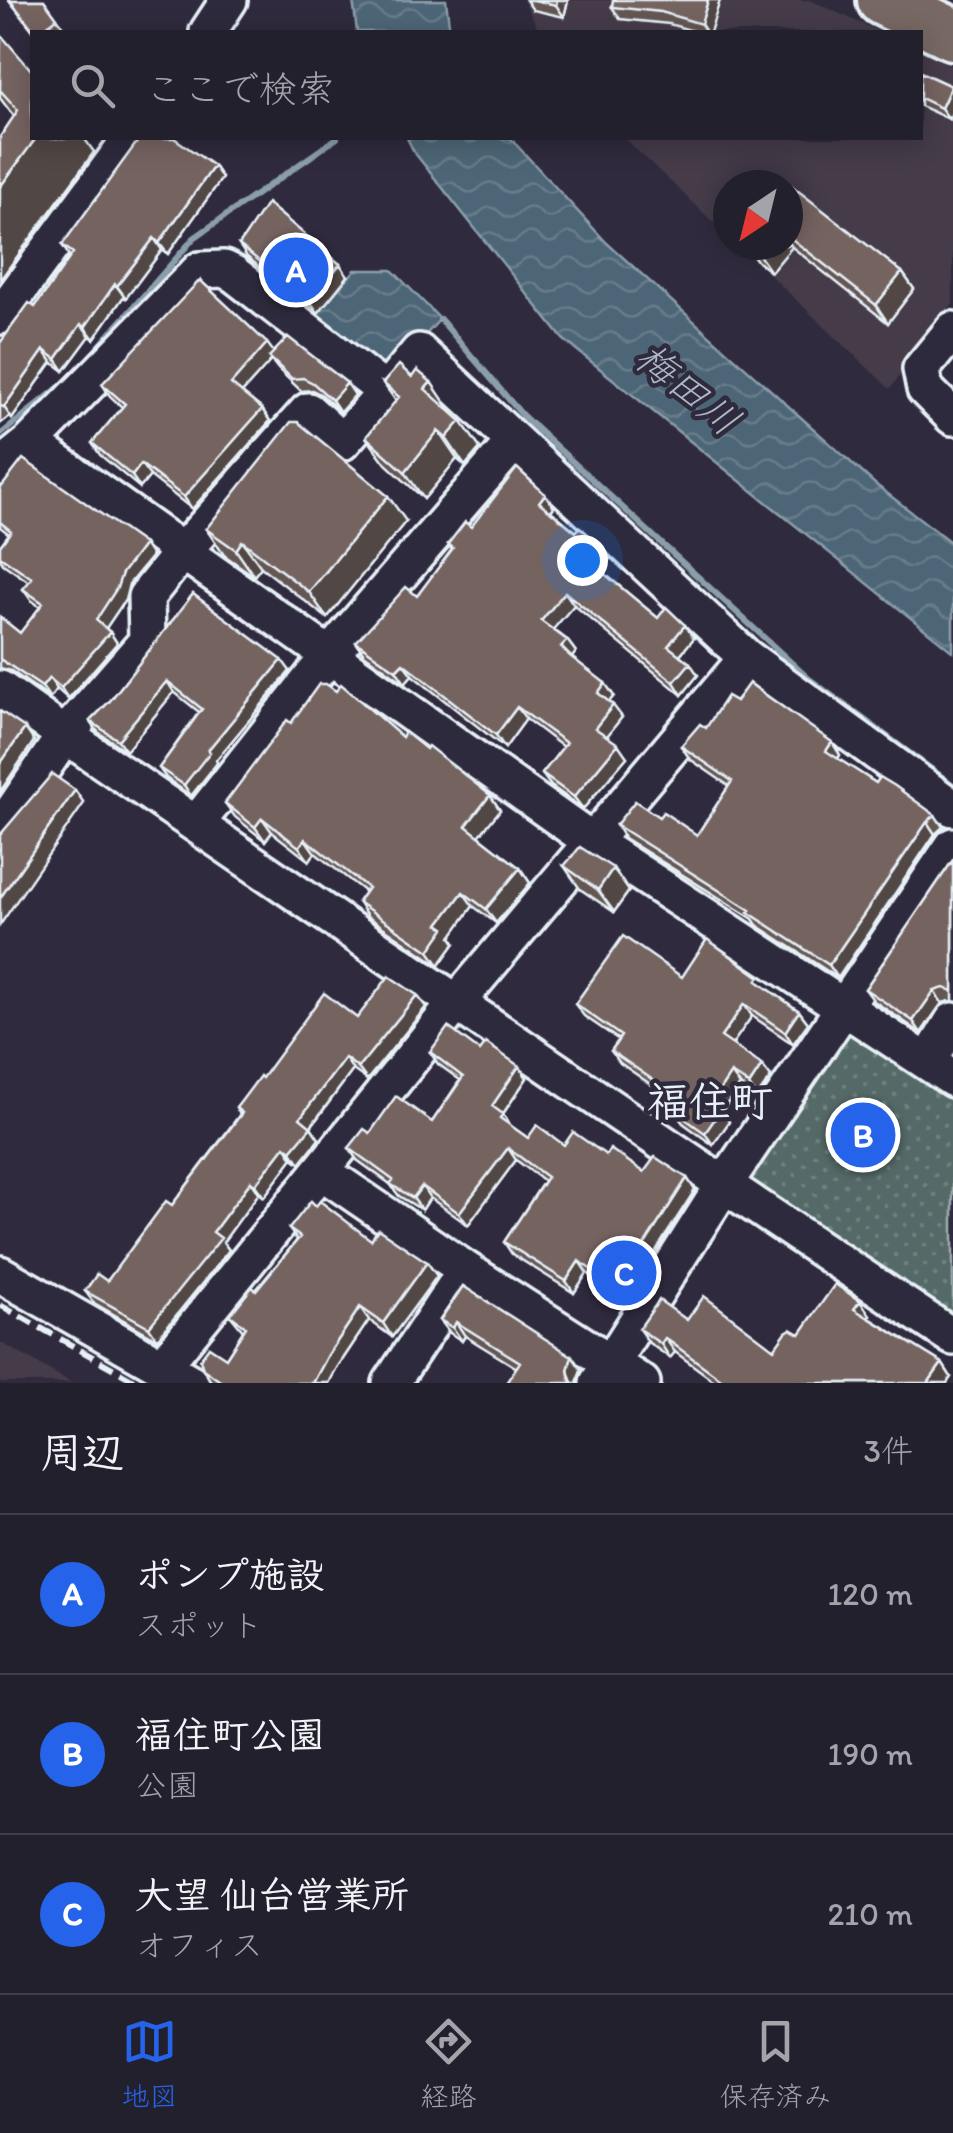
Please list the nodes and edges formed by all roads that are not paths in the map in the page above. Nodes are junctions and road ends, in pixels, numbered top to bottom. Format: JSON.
{"nodes":[{"id":1,"x":229,"y":0,"type":"edge"},
{"id":2,"x":883,"y":0,"type":"edge"},
{"id":3,"x":209,"y":30,"type":"edge"},
{"id":4,"x":953,"y":34,"type":"edge"},
{"id":5,"x":130,"y":140,"type":"edge"},
{"id":6,"x":0,"y":316,"type":"edge"},
{"id":7,"x":953,"y":330,"type":"edge"},
{"id":8,"x":386,"y":392,"type":"junction"},
{"id":9,"x":949,"y":406,"type":"edge"},
{"id":10,"x":30,"y":443,"type":"junction"},
{"id":11,"x":513,"y":443,"type":"junction"},
{"id":12,"x":0,"y":467,"type":"edge"},
{"id":13,"x":181,"y":553,"type":"junction"},
{"id":14,"x":328,"y":657,"type":"junction"},
{"id":15,"x":747,"y":658,"type":"junction"},
{"id":16,"x":0,"y":688,"type":"edge"},
{"id":17,"x":64,"y":735,"type":"junction"},
{"id":18,"x":953,"y":808,"type":"edge"},
{"id":19,"x":196,"y":824,"type":"junction"},
{"id":20,"x":0,"y":830,"type":"edge"},
{"id":21,"x":591,"y":841,"type":"junction"},
{"id":22,"x":953,"y":846,"type":"edge"},
{"id":23,"x":458,"y":1001,"type":"junction"},
{"id":24,"x":845,"y":1007,"type":"junction"},
{"id":25,"x":953,"y":1021,"type":"edge"},
{"id":26,"x":940,"y":1071,"type":"edge"},
{"id":27,"x":321,"y":1170,"type":"junction"},
{"id":28,"x":723,"y":1186,"type":"junction"},
{"id":29,"x":466,"y":1270,"type":"junction"},
{"id":30,"x":0,"y":1274,"type":"edge"},
{"id":31,"x":953,"y":1337,"type":"edge"},
{"id":32,"x":605,"y":1373,"type":"edge"},
{"id":33,"x":177,"y":1375,"type":"edge"},
{"id":34,"x":391,"y":1383,"type":"edge"},
{"id":35,"x":642,"y":1383,"type":"edge"}],
"edges":[{"from":1,"to":3,"type":"street"},
{"from":2,"to":4,"type":"highway"},
{"from":5,"to":6,"type":"street"},
{"from":7,"to":9,"type":"street"},
{"from":8,"to":10,"type":"street"},
{"from":8,"to":11,"type":"street"},
{"from":8,"to":13,"type":"street"},
{"from":10,"to":12,"type":"street"},
{"from":10,"to":13,"type":"street"},
{"from":11,"to":14,"type":"street"},
{"from":11,"to":15,"type":"street"},
{"from":13,"to":14,"type":"street"},
{"from":13,"to":17,"type":"street"},
{"from":14,"to":19,"type":"street"},
{"from":14,"to":21,"type":"street"},
{"from":15,"to":18,"type":"street"},
{"from":15,"to":21,"type":"street"},
{"from":16,"to":17,"type":"street"},
{"from":17,"to":19,"type":"street"},
{"from":17,"to":20,"type":"street"},
{"from":19,"to":23,"type":"street"},
{"from":21,"to":23,"type":"street"},
{"from":21,"to":24,"type":"street"},
{"from":22,"to":24,"type":"street"},
{"from":23,"to":27,"type":"street"},
{"from":23,"to":28,"type":"street"},
{"from":24,"to":26,"type":"street"},
{"from":24,"to":28,"type":"street"},
{"from":25,"to":26,"type":"street"},
{"from":27,"to":29,"type":"street"},
{"from":27,"to":33,"type":"street"},
{"from":28,"to":31,"type":"street"},
{"from":28,"to":32,"type":"street"},
{"from":29,"to":32,"type":"street"},
{"from":29,"to":34,"type":"street"},
{"from":30,"to":33,"type":"street"},
{"from":32,"to":35,"type":"street"}]}
